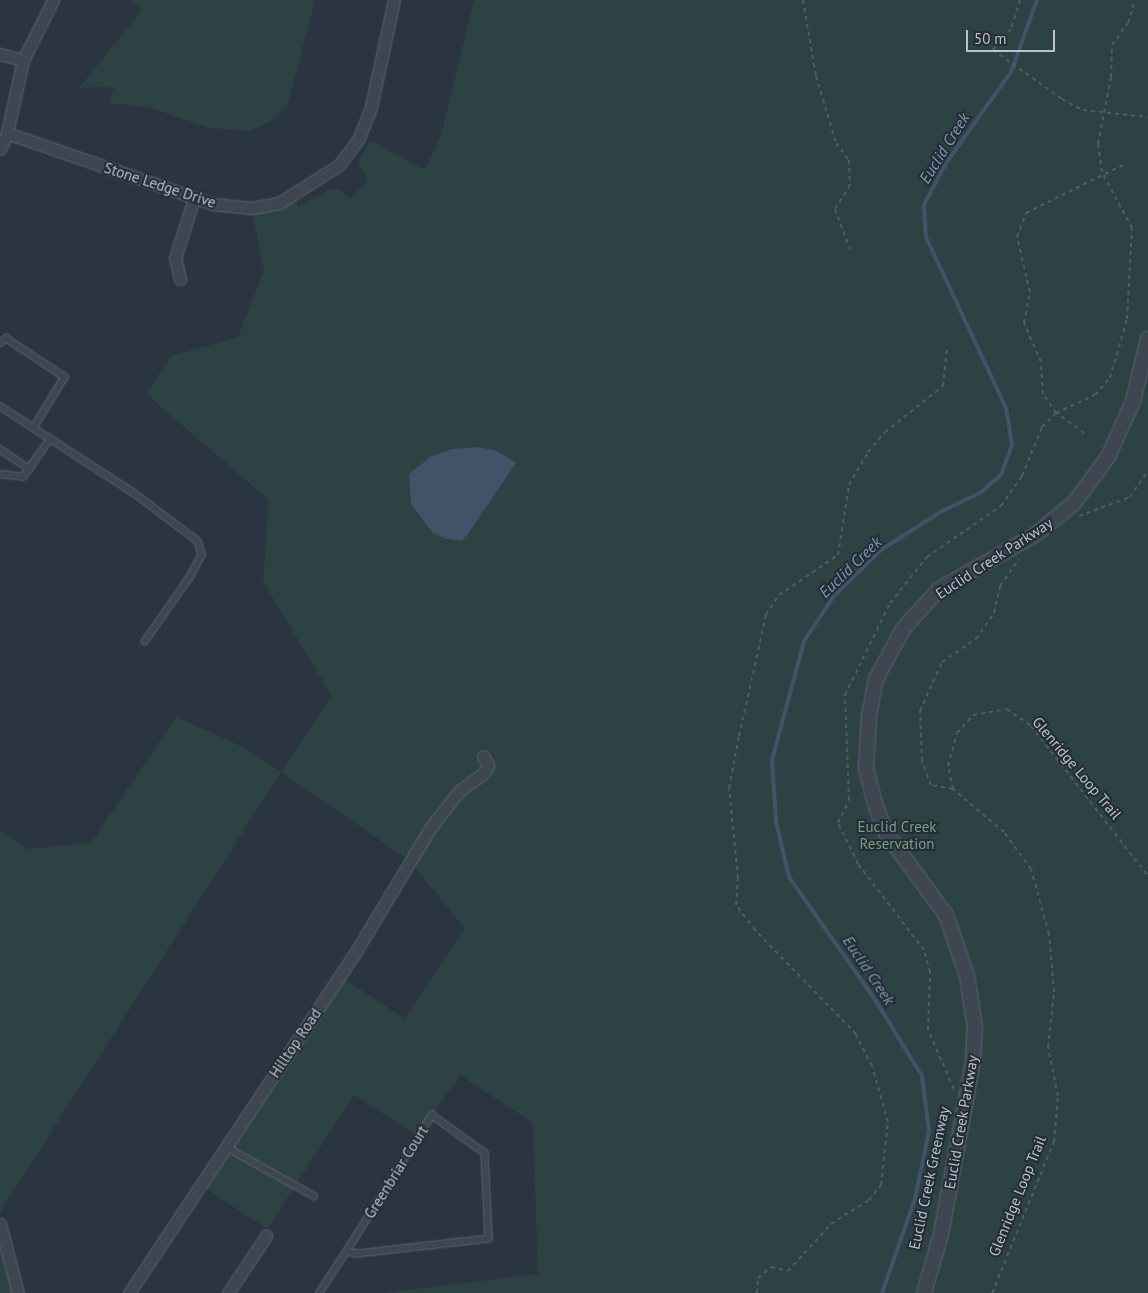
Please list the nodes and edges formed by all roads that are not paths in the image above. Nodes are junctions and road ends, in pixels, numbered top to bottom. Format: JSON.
{"nodes":[{"id":1,"x":52,"y":0,"type":"edge"},
{"id":2,"x":394,"y":0,"type":"edge"},
{"id":3,"x":0,"y":54,"type":"edge"},
{"id":4,"x":23,"y":60,"type":"junction"},
{"id":5,"x":7,"y":133,"type":"junction"},
{"id":6,"x":0,"y":150,"type":"edge"},
{"id":7,"x":194,"y":198,"type":"junction"},
{"id":8,"x":180,"y":279,"type":"dead end"},
{"id":9,"x":1148,"y":339,"type":"edge"},
{"id":10,"x":0,"y":342,"type":"edge"},
{"id":11,"x":0,"y":406,"type":"edge"},
{"id":12,"x":34,"y":428,"type":"junction"},
{"id":13,"x":50,"y":439,"type":"junction"},
{"id":14,"x":0,"y":449,"type":"edge"},
{"id":15,"x":30,"y":469,"type":"junction"},
{"id":16,"x":0,"y":474,"type":"edge"},
{"id":17,"x":145,"y":642,"type":"dead end"},
{"id":18,"x":483,"y":756,"type":"dead end"},
{"id":19,"x":226,"y":1147,"type":"junction"},
{"id":20,"x":314,"y":1196,"type":"dead end"},
{"id":21,"x":0,"y":1224,"type":"edge"},
{"id":22,"x":266,"y":1236,"type":"dead end"},
{"id":23,"x":346,"y":1252,"type":"junction"},
{"id":24,"x":18,"y":1293,"type":"edge"},
{"id":25,"x":129,"y":1293,"type":"edge"},
{"id":26,"x":228,"y":1293,"type":"edge"},
{"id":27,"x":319,"y":1293,"type":"edge"},
{"id":28,"x":924,"y":1293,"type":"edge"}],
"edges":[{"from":1,"to":4,"type":"street"},
{"from":2,"to":7,"type":"street","name":"Stone Ledge Drive"},
{"from":3,"to":4,"type":"street"},
{"from":4,"to":5,"type":"street"},
{"from":5,"to":6,"type":"street"},
{"from":5,"to":7,"type":"street","name":"Stone Ledge Drive"},
{"from":7,"to":8,"type":"street"},
{"from":9,"to":28,"type":"street","name":"Euclid Creek Parkway"},
{"from":10,"to":12,"type":"lane"},
{"from":11,"to":12,"type":"lane"},
{"from":12,"to":13,"type":"lane"},
{"from":13,"to":15,"type":"lane"},
{"from":13,"to":17,"type":"lane"},
{"from":14,"to":15,"type":"lane"},
{"from":15,"to":16,"type":"lane"},
{"from":18,"to":19,"type":"street","name":"Hilltop Road"},
{"from":19,"to":20,"type":"lane"},
{"from":19,"to":25,"type":"street","name":"Hilltop Road"},
{"from":21,"to":24,"type":"street"},
{"from":22,"to":26,"type":"street"},
{"from":23,"to":23,"type":"lane","name":"Greenbriar Court"},
{"from":23,"to":27,"type":"lane","name":"Greenbriar Court"}]}
